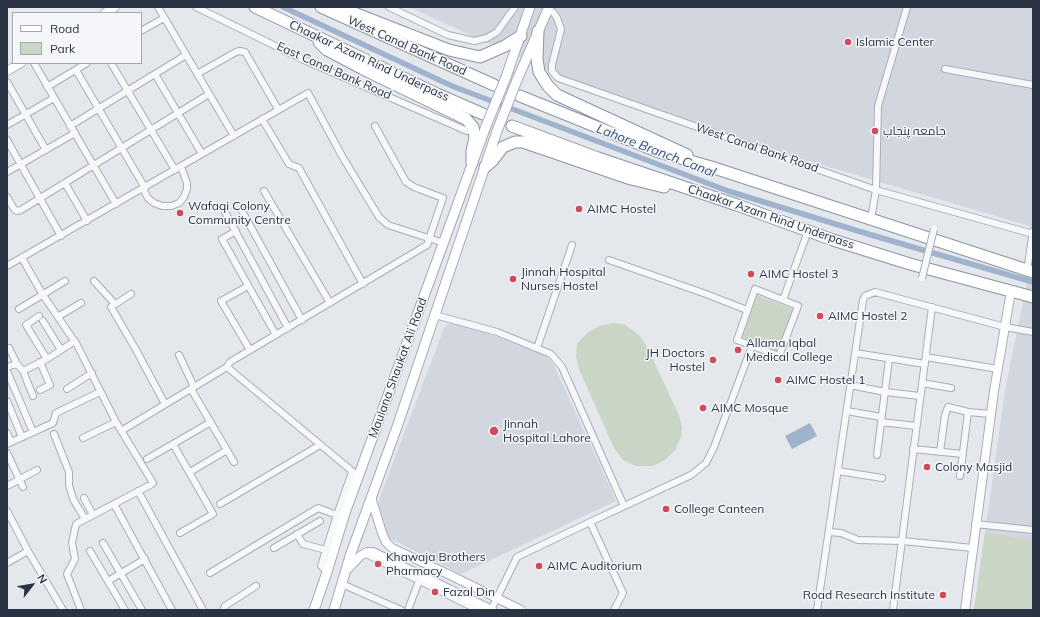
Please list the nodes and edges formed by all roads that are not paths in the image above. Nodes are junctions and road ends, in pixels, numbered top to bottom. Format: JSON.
{"nodes":[{"id":1,"x":158,"y":7,"type":"edge"},
{"id":2,"x":196,"y":7,"type":"edge"},
{"id":3,"x":255,"y":7,"type":"edge"},
{"id":4,"x":321,"y":7,"type":"edge"},
{"id":5,"x":338,"y":7,"type":"edge"},
{"id":6,"x":389,"y":7,"type":"edge"},
{"id":7,"x":515,"y":7,"type":"edge"},
{"id":8,"x":530,"y":7,"type":"edge"},
{"id":9,"x":907,"y":7,"type":"edge"},
{"id":10,"x":548,"y":8,"type":"edge"},
{"id":11,"x":164,"y":18,"type":"junction"},
{"id":12,"x":142,"y":30,"type":"edge"},
{"id":13,"x":538,"y":31,"type":"junction"},
{"id":14,"x":309,"y":32,"type":"junction"},
{"id":15,"x":521,"y":36,"type":"junction"},
{"id":16,"x":186,"y":55,"type":"junction"},
{"id":17,"x":19,"y":64,"type":"edge"},
{"id":18,"x":35,"y":64,"type":"edge"},
{"id":19,"x":85,"y":64,"type":"edge"},
{"id":20,"x":112,"y":64,"type":"edge"},
{"id":21,"x":945,"y":69,"type":"dead end"},
{"id":22,"x":76,"y":70,"type":"junction"},
{"id":23,"x":7,"y":71,"type":"edge"},
{"id":24,"x":155,"y":74,"type":"junction"},
{"id":25,"x":198,"y":74,"type":"junction"},
{"id":26,"x":7,"y":82,"type":"edge"},
{"id":27,"x":494,"y":84,"type":"dead end"},
{"id":28,"x":1033,"y":85,"type":"edge"},
{"id":29,"x":47,"y":86,"type":"junction"},
{"id":30,"x":128,"y":91,"type":"junction"},
{"id":31,"x":209,"y":94,"type":"junction"},
{"id":32,"x":520,"y":96,"type":"dead end"},
{"id":33,"x":54,"y":98,"type":"junction"},
{"id":34,"x":98,"y":109,"type":"junction"},
{"id":35,"x":278,"y":109,"type":"junction"},
{"id":36,"x":178,"y":113,"type":"junction"},
{"id":37,"x":26,"y":114,"type":"junction"},
{"id":38,"x":483,"y":114,"type":"dead end"},
{"id":39,"x":262,"y":119,"type":"junction"},
{"id":40,"x":7,"y":125,"type":"edge"},
{"id":41,"x":70,"y":126,"type":"junction"},
{"id":42,"x":375,"y":126,"type":"dead end"},
{"id":43,"x":512,"y":126,"type":"dead end"},
{"id":44,"x":473,"y":127,"type":"junction"},
{"id":45,"x":152,"y":129,"type":"junction"},
{"id":46,"x":75,"y":133,"type":"junction"},
{"id":47,"x":234,"y":136,"type":"junction"},
{"id":48,"x":7,"y":140,"type":"edge"},
{"id":49,"x":121,"y":148,"type":"junction"},
{"id":50,"x":46,"y":150,"type":"junction"},
{"id":51,"x":202,"y":154,"type":"junction"},
{"id":52,"x":472,"y":163,"type":"junction"},
{"id":53,"x":21,"y":164,"type":"junction"},
{"id":54,"x":93,"y":165,"type":"junction"},
{"id":55,"x":485,"y":167,"type":"junction"},
{"id":56,"x":711,"y":167,"type":"junction"},
{"id":57,"x":178,"y":168,"type":"junction"},
{"id":58,"x":7,"y":172,"type":"edge"},
{"id":59,"x":65,"y":183,"type":"junction"},
{"id":60,"x":683,"y":187,"type":"junction"},
{"id":61,"x":144,"y":188,"type":"junction"},
{"id":62,"x":876,"y":190,"type":"junction"},
{"id":63,"x":264,"y":191,"type":"dead end"},
{"id":64,"x":7,"y":197,"type":"edge"},
{"id":65,"x":41,"y":198,"type":"junction"},
{"id":66,"x":116,"y":204,"type":"junction"},
{"id":67,"x":242,"y":211,"type":"dead end"},
{"id":68,"x":225,"y":212,"type":"dead end"},
{"id":69,"x":871,"y":219,"type":"junction"},
{"id":70,"x":87,"y":221,"type":"junction"},
{"id":71,"x":934,"y":229,"type":"dead end"},
{"id":72,"x":236,"y":231,"type":"junction"},
{"id":73,"x":808,"y":231,"type":"junction"},
{"id":74,"x":1033,"y":233,"type":"edge"},
{"id":75,"x":62,"y":236,"type":"junction"},
{"id":76,"x":429,"y":239,"type":"junction"},
{"id":77,"x":444,"y":243,"type":"junction"},
{"id":78,"x":572,"y":245,"type":"dead end"},
{"id":79,"x":22,"y":258,"type":"junction"},
{"id":80,"x":609,"y":260,"type":"dead end"},
{"id":81,"x":7,"y":266,"type":"edge"},
{"id":82,"x":1030,"y":271,"type":"edge"},
{"id":83,"x":922,"y":278,"type":"dead end"},
{"id":84,"x":65,"y":281,"type":"dead end"},
{"id":85,"x":94,"y":281,"type":"dead end"},
{"id":86,"x":363,"y":284,"type":"junction"},
{"id":87,"x":248,"y":286,"type":"junction"},
{"id":88,"x":1012,"y":291,"type":"junction"},
{"id":89,"x":131,"y":294,"type":"dead end"},
{"id":90,"x":43,"y":295,"type":"junction"},
{"id":91,"x":1033,"y":297,"type":"edge"},
{"id":92,"x":783,"y":300,"type":"junction"},
{"id":93,"x":81,"y":303,"type":"dead end"},
{"id":94,"x":330,"y":303,"type":"junction"},
{"id":95,"x":115,"y":304,"type":"junction"},
{"id":96,"x":932,"y":307,"type":"junction"},
{"id":97,"x":19,"y":309,"type":"dead end"},
{"id":98,"x":420,"y":310,"type":"junction"},
{"id":99,"x":747,"y":310,"type":"junction"},
{"id":100,"x":435,"y":315,"type":"junction"},
{"id":101,"x":59,"y":316,"type":"junction"},
{"id":102,"x":302,"y":320,"type":"junction"},
{"id":103,"x":1005,"y":327,"type":"junction"},
{"id":104,"x":288,"y":328,"type":"junction"},
{"id":105,"x":1033,"y":332,"type":"edge"},
{"id":106,"x":276,"y":335,"type":"junction"},
{"id":107,"x":75,"y":341,"type":"junction"},
{"id":108,"x":752,"y":346,"type":"junction"},
{"id":109,"x":9,"y":348,"type":"dead end"},
{"id":110,"x":537,"y":348,"type":"junction"},
{"id":111,"x":61,"y":350,"type":"junction"},
{"id":112,"x":250,"y":350,"type":"junction"},
{"id":113,"x":855,"y":353,"type":"junction"},
{"id":114,"x":179,"y":355,"type":"dead end"},
{"id":115,"x":47,"y":359,"type":"junction"},
{"id":116,"x":889,"y":359,"type":"junction"},
{"id":117,"x":926,"y":361,"type":"junction"},
{"id":118,"x":40,"y":362,"type":"junction"},
{"id":119,"x":17,"y":364,"type":"junction"},
{"id":120,"x":7,"y":367,"type":"edge"},
{"id":121,"x":227,"y":367,"type":"junction"},
{"id":122,"x":998,"y":369,"type":"junction"},
{"id":123,"x":7,"y":371,"type":"edge"},
{"id":124,"x":23,"y":371,"type":"junction"},
{"id":125,"x":92,"y":373,"type":"junction"},
{"id":126,"x":922,"y":383,"type":"junction"},
{"id":127,"x":850,"y":385,"type":"junction"},
{"id":128,"x":192,"y":388,"type":"junction"},
{"id":129,"x":951,"y":388,"type":"dead end"},
{"id":130,"x":66,"y":389,"type":"dead end"},
{"id":131,"x":40,"y":390,"type":"dead end"},
{"id":132,"x":100,"y":392,"type":"junction"},
{"id":133,"x":885,"y":392,"type":"junction"},
{"id":134,"x":33,"y":396,"type":"dead end"},
{"id":135,"x":920,"y":396,"type":"junction"},
{"id":136,"x":7,"y":401,"type":"edge"},
{"id":137,"x":165,"y":404,"type":"junction"},
{"id":138,"x":847,"y":411,"type":"junction"},
{"id":139,"x":968,"y":412,"type":"junction"},
{"id":140,"x":991,"y":414,"type":"junction"},
{"id":141,"x":881,"y":419,"type":"junction"},
{"id":142,"x":116,"y":422,"type":"junction"},
{"id":143,"x":210,"y":422,"type":"junction"},
{"id":144,"x":916,"y":426,"type":"junction"},
{"id":145,"x":121,"y":431,"type":"junction"},
{"id":146,"x":34,"y":432,"type":"junction"},
{"id":147,"x":7,"y":433,"type":"edge"},
{"id":148,"x":54,"y":434,"type":"dead end"},
{"id":149,"x":22,"y":437,"type":"junction"},
{"id":150,"x":82,"y":438,"type":"dead end"},
{"id":151,"x":9,"y":443,"type":"edge"},
{"id":152,"x":173,"y":444,"type":"junction"},
{"id":153,"x":320,"y":445,"type":"junction"},
{"id":154,"x":913,"y":449,"type":"junction"},
{"id":155,"x":227,"y":450,"type":"junction"},
{"id":156,"x":940,"y":452,"type":"junction"},
{"id":157,"x":7,"y":453,"type":"edge"},
{"id":158,"x":963,"y":454,"type":"junction"},
{"id":159,"x":878,"y":455,"type":"dead end"},
{"id":160,"x":147,"y":458,"type":"dead end"},
{"id":161,"x":234,"y":462,"type":"dead end"},
{"id":162,"x":37,"y":470,"type":"dead end"},
{"id":163,"x":838,"y":471,"type":"junction"},
{"id":164,"x":190,"y":472,"type":"junction"},
{"id":165,"x":355,"y":474,"type":"junction"},
{"id":166,"x":960,"y":476,"type":"dead end"},
{"id":167,"x":882,"y":478,"type":"dead end"},
{"id":168,"x":19,"y":479,"type":"junction"},
{"id":169,"x":7,"y":486,"type":"edge"},
{"id":170,"x":23,"y":487,"type":"dead end"},
{"id":171,"x":138,"y":491,"type":"junction"},
{"id":172,"x":371,"y":497,"type":"junction"},
{"id":173,"x":84,"y":498,"type":"dead end"},
{"id":174,"x":114,"y":504,"type":"junction"},
{"id":175,"x":220,"y":504,"type":"dead end"},
{"id":176,"x":624,"y":506,"type":"junction"},
{"id":177,"x":7,"y":511,"type":"edge"},
{"id":178,"x":93,"y":515,"type":"junction"},
{"id":179,"x":337,"y":515,"type":"junction"},
{"id":180,"x":85,"y":519,"type":"junction"},
{"id":181,"x":320,"y":521,"type":"dead end"},
{"id":182,"x":590,"y":522,"type":"junction"},
{"id":183,"x":976,"y":524,"type":"junction"},
{"id":184,"x":1033,"y":530,"type":"edge"},
{"id":185,"x":829,"y":532,"type":"junction"},
{"id":186,"x":180,"y":534,"type":"dead end"},
{"id":187,"x":297,"y":534,"type":"junction"},
{"id":188,"x":902,"y":541,"type":"junction"},
{"id":189,"x":103,"y":543,"type":"dead end"},
{"id":190,"x":274,"y":548,"type":"dead end"},
{"id":191,"x":973,"y":548,"type":"junction"},
{"id":192,"x":326,"y":550,"type":"junction"},
{"id":193,"x":28,"y":551,"type":"junction"},
{"id":194,"x":90,"y":551,"type":"dead end"},
{"id":195,"x":145,"y":559,"type":"junction"},
{"id":196,"x":7,"y":563,"type":"edge"},
{"id":197,"x":347,"y":570,"type":"junction"},
{"id":198,"x":327,"y":572,"type":"junction"},
{"id":199,"x":121,"y":573,"type":"junction"},
{"id":200,"x":210,"y":573,"type":"dead end"},
{"id":201,"x":420,"y":578,"type":"junction"},
{"id":202,"x":108,"y":581,"type":"junction"},
{"id":203,"x":342,"y":584,"type":"junction"},
{"id":204,"x":256,"y":586,"type":"dead end"},
{"id":205,"x":496,"y":598,"type":"junction"},
{"id":206,"x":63,"y":610,"type":"edge"},
{"id":207,"x":81,"y":610,"type":"edge"},
{"id":208,"x":125,"y":610,"type":"edge"},
{"id":209,"x":142,"y":610,"type":"edge"},
{"id":210,"x":172,"y":610,"type":"edge"},
{"id":211,"x":203,"y":610,"type":"edge"},
{"id":212,"x":223,"y":610,"type":"edge"},
{"id":213,"x":314,"y":610,"type":"edge"},
{"id":214,"x":334,"y":610,"type":"edge"},
{"id":215,"x":401,"y":610,"type":"edge"},
{"id":216,"x":408,"y":610,"type":"edge"},
{"id":217,"x":478,"y":610,"type":"edge"},
{"id":218,"x":491,"y":610,"type":"edge"},
{"id":219,"x":521,"y":610,"type":"edge"},
{"id":220,"x":614,"y":610,"type":"edge"},
{"id":221,"x":817,"y":610,"type":"edge"},
{"id":222,"x":893,"y":610,"type":"edge"},
{"id":223,"x":964,"y":610,"type":"edge"}],
"edges":[{"from":1,"to":11,"type":"street"},
{"from":2,"to":44,"type":"street","name":"East Canal Bank Road"},
{"from":3,"to":14,"type":"highway","name":"Chaakar Azam Rind Underpass"},
{"from":4,"to":27,"type":"highway","name":"West Canal Bank Road"},
{"from":5,"to":15,"type":"highway"},
{"from":6,"to":7,"type":"street"},
{"from":8,"to":15,"type":"main road"},
{"from":9,"to":62,"type":"street"},
{"from":10,"to":13,"type":"main road"},
{"from":10,"to":62,"type":"street","name":"West Canal Bank Road"},
{"from":11,"to":12,"type":"street"},
{"from":11,"to":16,"type":"street"},
{"from":13,"to":55,"type":"main road","name":"Maulana Shaukat Ali Road","bridge":true},
{"from":13,"to":56,"type":"highway"},
{"from":14,"to":38,"type":"highway","name":"Chaakar Azam Rind Underpass"},
{"from":14,"to":44,"type":"highway"},
{"from":15,"to":52,"type":"main road","name":"Maulana Shaukat Ali Road","bridge":true},
{"from":16,"to":24,"type":"street"},
{"from":16,"to":25,"type":"street"},
{"from":17,"to":23,"type":"main road"},
{"from":18,"to":29,"type":"street"},
{"from":19,"to":22,"type":"street"},
{"from":20,"to":30,"type":"street"},
{"from":21,"to":28,"type":"street"},
{"from":22,"to":29,"type":"street"},
{"from":22,"to":34,"type":"street"},
{"from":24,"to":30,"type":"street"},
{"from":24,"to":36,"type":"street"},
{"from":25,"to":31,"type":"street"},
{"from":25,"to":35,"type":"street"},
{"from":26,"to":37,"type":"street"},
{"from":29,"to":33,"type":"street"},
{"from":30,"to":34,"type":"street"},
{"from":30,"to":45,"type":"street"},
{"from":31,"to":36,"type":"street"},
{"from":31,"to":47,"type":"street"},
{"from":32,"to":56,"type":"highway"},
{"from":33,"to":37,"type":"street"},
{"from":33,"to":41,"type":"street"},
{"from":34,"to":41,"type":"street"},
{"from":34,"to":49,"type":"street"},
{"from":35,"to":39,"type":"street"},
{"from":35,"to":76,"type":"street"},
{"from":36,"to":45,"type":"street"},
{"from":36,"to":51,"type":"street"},
{"from":37,"to":40,"type":"street"},
{"from":37,"to":50,"type":"street"},
{"from":39,"to":47,"type":"street"},
{"from":39,"to":86,"type":"street"},
{"from":41,"to":46,"type":"street"},
{"from":42,"to":76,"type":"street"},
{"from":43,"to":60,"type":"highway","name":"Chaakar Azam Rind Underpass"},
{"from":44,"to":52,"type":"highway"},
{"from":45,"to":49,"type":"street"},
{"from":45,"to":57,"type":"street"},
{"from":46,"to":50,"type":"street"},
{"from":46,"to":54,"type":"street"},
{"from":47,"to":51,"type":"street"},
{"from":48,"to":53,"type":"street"},
{"from":49,"to":54,"type":"street"},
{"from":49,"to":61,"type":"street"},
{"from":50,"to":53,"type":"street"},
{"from":51,"to":57,"type":"street"},
{"from":52,"to":77,"type":"main road","name":"Maulana Shaukat Ali Road"},
{"from":53,"to":58,"type":"street"},
{"from":53,"to":65,"type":"street"},
{"from":54,"to":59,"type":"street"},
{"from":54,"to":66,"type":"street"},
{"from":55,"to":60,"type":"highway"},
{"from":55,"to":100,"type":"main road","name":"Maulana Shaukat Ali Road"},
{"from":56,"to":69,"type":"highway"},
{"from":57,"to":61,"type":"street"},
{"from":57,"to":61,"type":"street"},
{"from":59,"to":65,"type":"street"},
{"from":59,"to":70,"type":"street"},
{"from":60,"to":73,"type":"highway","name":"Chaakar Azam Rind Underpass"},
{"from":61,"to":66,"type":"street"},
{"from":62,"to":69,"type":"street"},
{"from":62,"to":74,"type":"street","name":"West Canal Bank Road"},
{"from":63,"to":94,"type":"street"},
{"from":64,"to":65,"type":"street"},
{"from":65,"to":75,"type":"street"},
{"from":66,"to":70,"type":"street"},
{"from":67,"to":102,"type":"street"},
{"from":68,"to":72,"type":"street"},
{"from":69,"to":82,"type":"highway"},
{"from":70,"to":75,"type":"street"},
{"from":71,"to":83,"type":"street","bridge":true},
{"from":72,"to":87,"type":"street"},
{"from":72,"to":104,"type":"street"},
{"from":73,"to":88,"type":"highway","name":"Chaakar Azam Rind Underpass"},
{"from":73,"to":92,"type":"street"},
{"from":74,"to":82,"type":"street"},
{"from":75,"to":79,"type":"street"},
{"from":76,"to":77,"type":"street"},
{"from":76,"to":86,"type":"street"},
{"from":77,"to":98,"type":"main road","name":"Maulana Shaukat Ali Road"},
{"from":78,"to":110,"type":"street"},
{"from":79,"to":81,"type":"street"},
{"from":79,"to":90,"type":"street"},
{"from":80,"to":99,"type":"street"},
{"from":84,"to":90,"type":"street"},
{"from":85,"to":95,"type":"street"},
{"from":86,"to":94,"type":"street"},
{"from":87,"to":106,"type":"street"},
{"from":87,"to":112,"type":"street"},
{"from":88,"to":91,"type":"highway","name":"Chaakar Azam Rind Underpass"},
{"from":88,"to":103,"type":"main road"},
{"from":89,"to":95,"type":"street"},
{"from":90,"to":97,"type":"street"},
{"from":90,"to":101,"type":"street"},
{"from":92,"to":99,"type":"street"},
{"from":92,"to":108,"type":"street"},
{"from":93,"to":101,"type":"street"},
{"from":94,"to":102,"type":"street"},
{"from":95,"to":137,"type":"street"},
{"from":96,"to":103,"type":"street"},
{"from":96,"to":113,"type":"street"},
{"from":96,"to":117,"type":"street"},
{"from":98,"to":100,"type":"main road"},
{"from":98,"to":165,"type":"main road","name":"Maulana Shaukat Ali Road"},
{"from":99,"to":108,"type":"street"},
{"from":100,"to":110,"type":"street"},
{"from":100,"to":172,"type":"main road","name":"Maulana Shaukat Ali Road"},
{"from":101,"to":107,"type":"street"},
{"from":102,"to":104,"type":"street"},
{"from":103,"to":105,"type":"street"},
{"from":103,"to":122,"type":"main road"},
{"from":104,"to":106,"type":"street"},
{"from":106,"to":112,"type":"street"},
{"from":107,"to":111,"type":"street"},
{"from":107,"to":125,"type":"street"},
{"from":108,"to":176,"type":"street"},
{"from":109,"to":119,"type":"street"},
{"from":110,"to":176,"type":"street"},
{"from":111,"to":115,"type":"street"},
{"from":111,"to":115,"type":"street"},
{"from":112,"to":121,"type":"street"},
{"from":113,"to":116,"type":"street"},
{"from":113,"to":127,"type":"street"},
{"from":114,"to":128,"type":"street"},
{"from":115,"to":118,"type":"street"},
{"from":116,"to":117,"type":"street"},
{"from":116,"to":133,"type":"street"},
{"from":117,"to":122,"type":"street"},
{"from":117,"to":126,"type":"street"},
{"from":118,"to":124,"type":"street"},
{"from":118,"to":131,"type":"street"},
{"from":119,"to":120,"type":"street"},
{"from":119,"to":124,"type":"street"},
{"from":121,"to":128,"type":"street"},
{"from":121,"to":153,"type":"street"},
{"from":122,"to":140,"type":"main road"},
{"from":123,"to":146,"type":"street"},
{"from":124,"to":134,"type":"street"},
{"from":125,"to":130,"type":"street"},
{"from":125,"to":132,"type":"street"},
{"from":126,"to":129,"type":"street"},
{"from":126,"to":135,"type":"street"},
{"from":127,"to":133,"type":"street"},
{"from":127,"to":138,"type":"street"},
{"from":128,"to":137,"type":"street"},
{"from":128,"to":143,"type":"street"},
{"from":132,"to":142,"type":"street"},
{"from":132,"to":146,"type":"street"},
{"from":133,"to":135,"type":"street"},
{"from":133,"to":141,"type":"street"},
{"from":135,"to":144,"type":"street"},
{"from":136,"to":149,"type":"street"},
{"from":137,"to":145,"type":"street"},
{"from":138,"to":141,"type":"street"},
{"from":138,"to":163,"type":"street"},
{"from":139,"to":140,"type":"street"},
{"from":139,"to":156,"type":"street"},
{"from":139,"to":158,"type":"street"},
{"from":140,"to":183,"type":"main road"},
{"from":141,"to":144,"type":"street"},
{"from":141,"to":159,"type":"street"},
{"from":142,"to":145,"type":"street"},
{"from":142,"to":150,"type":"street"},
{"from":143,"to":152,"type":"street"},
{"from":143,"to":155,"type":"street"},
{"from":144,"to":154,"type":"street"},
{"from":145,"to":171,"type":"street"},
{"from":146,"to":149,"type":"street"},
{"from":147,"to":151,"type":"street"},
{"from":148,"to":180,"type":"street"},
{"from":149,"to":151,"type":"street"},
{"from":152,"to":160,"type":"street"},
{"from":152,"to":164,"type":"street"},
{"from":153,"to":165,"type":"street"},
{"from":153,"to":175,"type":"street"},
{"from":154,"to":156,"type":"street"},
{"from":154,"to":188,"type":"street"},
{"from":155,"to":161,"type":"street"},
{"from":155,"to":164,"type":"street"},
{"from":156,"to":158,"type":"street"},
{"from":157,"to":168,"type":"street"},
{"from":158,"to":166,"type":"street"},
{"from":162,"to":168,"type":"street"},
{"from":163,"to":167,"type":"street"},
{"from":163,"to":185,"type":"street"},
{"from":164,"to":186,"type":"street"},
{"from":165,"to":179,"type":"street"},
{"from":165,"to":198,"type":"main road","name":"Maulana Shaukat Ali Road"},
{"from":168,"to":169,"type":"street"},
{"from":168,"to":170,"type":"street"},
{"from":171,"to":174,"type":"street"},
{"from":171,"to":211,"type":"street"},
{"from":172,"to":197,"type":"main road","name":"Maulana Shaukat Ali Road"},
{"from":172,"to":205,"type":"main road"},
{"from":173,"to":178,"type":"street"},
{"from":174,"to":178,"type":"street"},
{"from":174,"to":195,"type":"street"},
{"from":176,"to":182,"type":"street"},
{"from":177,"to":193,"type":"street"},
{"from":178,"to":180,"type":"street"},
{"from":179,"to":192,"type":"street"},
{"from":179,"to":200,"type":"street"},
{"from":180,"to":207,"type":"street"},
{"from":181,"to":187,"type":"street"},
{"from":182,"to":205,"type":"street"},
{"from":182,"to":220,"type":"street"},
{"from":183,"to":184,"type":"street"},
{"from":183,"to":191,"type":"main road"},
{"from":185,"to":188,"type":"street"},
{"from":185,"to":221,"type":"street"},
{"from":187,"to":190,"type":"street"},
{"from":187,"to":192,"type":"street"},
{"from":188,"to":191,"type":"street"},
{"from":188,"to":222,"type":"street"},
{"from":189,"to":199,"type":"street"},
{"from":191,"to":223,"type":"main road"},
{"from":192,"to":198,"type":"street"},
{"from":193,"to":196,"type":"street"},
{"from":193,"to":206,"type":"street"},
{"from":194,"to":202,"type":"street"},
{"from":195,"to":199,"type":"street"},
{"from":195,"to":210,"type":"street"},
{"from":197,"to":201,"type":"main road"},
{"from":197,"to":203,"type":"main road","name":"Maulana Shaukat Ali Road"},
{"from":198,"to":213,"type":"main road","name":"Maulana Shaukat Ali Road"},
{"from":199,"to":202,"type":"street"},
{"from":199,"to":209,"type":"street"},
{"from":201,"to":216,"type":"street"},
{"from":201,"to":217,"type":"street"},
{"from":201,"to":218,"type":"main road"},
{"from":202,"to":208,"type":"street"},
{"from":203,"to":214,"type":"main road","name":"Maulana Shaukat Ali Road"},
{"from":203,"to":215,"type":"street"},
{"from":204,"to":212,"type":"street"},
{"from":205,"to":218,"type":"street"},
{"from":205,"to":219,"type":"main road"}]}
